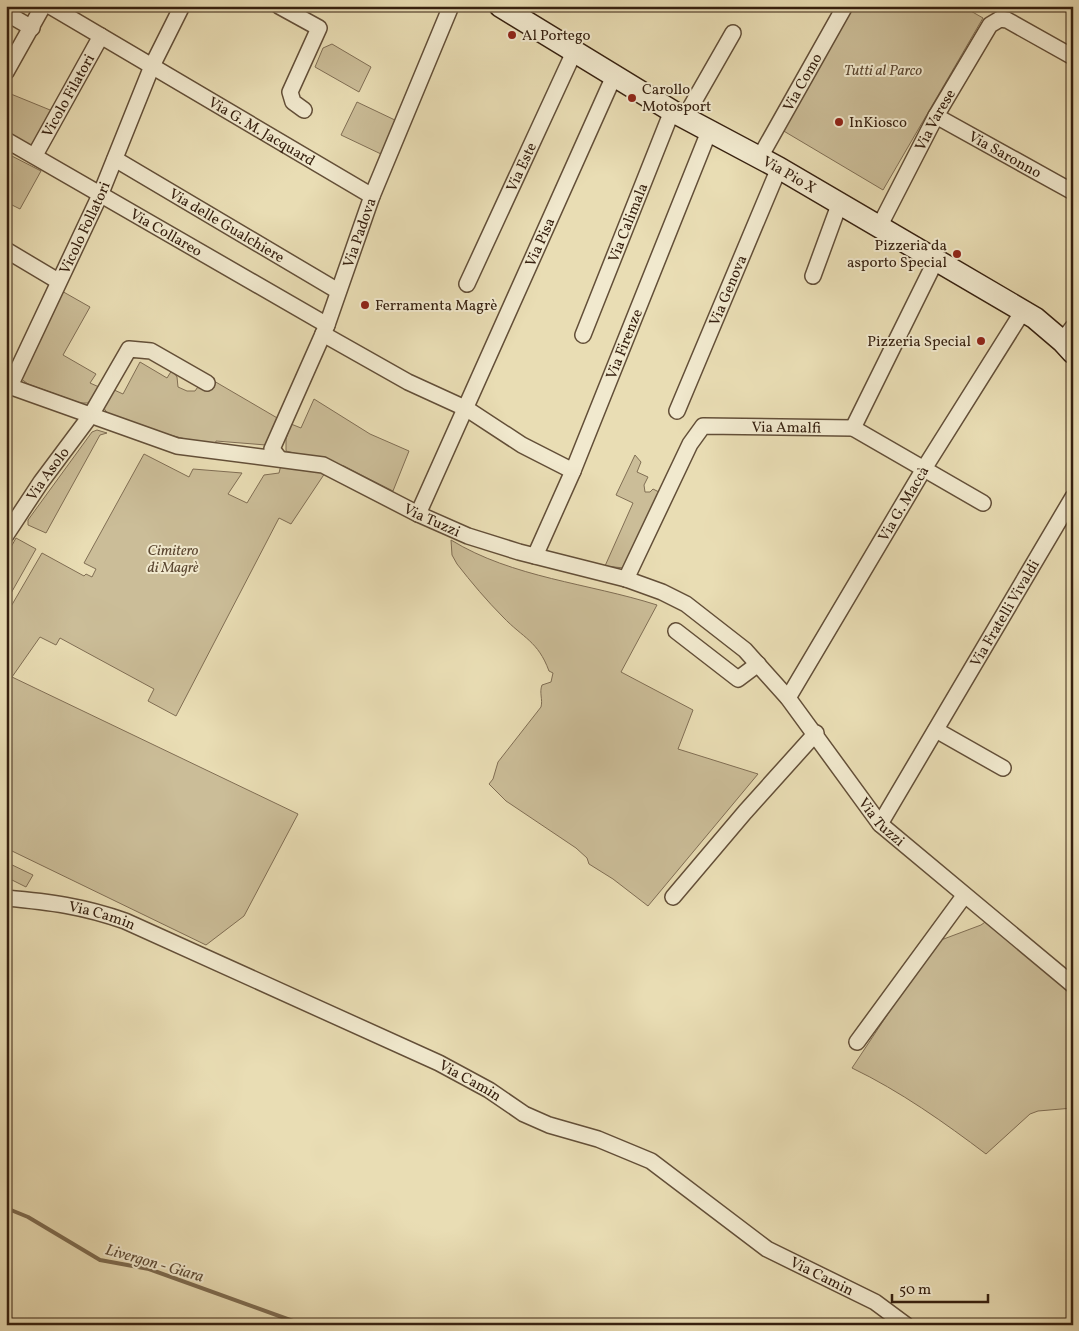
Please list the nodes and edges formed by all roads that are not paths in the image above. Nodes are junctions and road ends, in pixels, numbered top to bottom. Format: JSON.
{"nodes":[{"id":1,"x":44,"y":6,"type":"edge"},
{"id":2,"x":50,"y":6,"type":"edge"},
{"id":3,"x":182,"y":6,"type":"edge"},
{"id":4,"x":279,"y":6,"type":"edge"},
{"id":5,"x":451,"y":6,"type":"edge"},
{"id":6,"x":500,"y":6,"type":"edge"},
{"id":7,"x":845,"y":6,"type":"edge"},
{"id":8,"x":6,"y":13,"type":"edge"},
{"id":9,"x":32,"y":28,"type":"junction"},
{"id":10,"x":733,"y":33,"type":"dead end"},
{"id":11,"x":101,"y":36,"type":"junction"},
{"id":12,"x":575,"y":50,"type":"junction"},
{"id":13,"x":1073,"y":57,"type":"edge"},
{"id":14,"x":152,"y":66,"type":"junction"},
{"id":15,"x":6,"y":72,"type":"edge"},
{"id":16,"x":614,"y":76,"type":"junction"},
{"id":17,"x":304,"y":110,"type":"dead end"},
{"id":18,"x":679,"y":114,"type":"junction"},
{"id":19,"x":936,"y":116,"type":"junction"},
{"id":20,"x":710,"y":129,"type":"junction"},
{"id":21,"x":6,"y":140,"type":"edge"},
{"id":22,"x":35,"y":155,"type":"junction"},
{"id":23,"x":760,"y":157,"type":"junction"},
{"id":24,"x":115,"y":160,"type":"junction"},
{"id":25,"x":779,"y":168,"type":"junction"},
{"id":26,"x":1073,"y":192,"type":"edge"},
{"id":27,"x":101,"y":193,"type":"junction"},
{"id":28,"x":372,"y":196,"type":"junction"},
{"id":29,"x":839,"y":205,"type":"junction"},
{"id":30,"x":879,"y":227,"type":"junction"},
{"id":31,"x":6,"y":250,"type":"edge"},
{"id":32,"x":936,"y":260,"type":"junction"},
{"id":33,"x":813,"y":276,"type":"dead end"},
{"id":34,"x":58,"y":281,"type":"junction"},
{"id":35,"x":467,"y":284,"type":"dead end"},
{"id":36,"x":338,"y":291,"type":"junction"},
{"id":37,"x":1023,"y":311,"type":"junction"},
{"id":38,"x":325,"y":330,"type":"junction"},
{"id":39,"x":583,"y":335,"type":"dead end"},
{"id":40,"x":1069,"y":340,"type":"edge"},
{"id":41,"x":12,"y":361,"type":"edge"},
{"id":42,"x":207,"y":383,"type":"dead end"},
{"id":43,"x":8,"y":386,"type":"edge"},
{"id":44,"x":467,"y":409,"type":"junction"},
{"id":45,"x":677,"y":411,"type":"dead end"},
{"id":46,"x":91,"y":415,"type":"junction"},
{"id":47,"x":853,"y":428,"type":"junction"},
{"id":48,"x":279,"y":458,"type":"junction"},
{"id":49,"x":925,"y":468,"type":"junction"},
{"id":50,"x":573,"y":471,"type":"junction"},
{"id":51,"x":1073,"y":497,"type":"edge"},
{"id":52,"x":983,"y":503,"type":"dead end"},
{"id":53,"x":418,"y":514,"type":"junction"},
{"id":54,"x":6,"y":535,"type":"edge"},
{"id":55,"x":535,"y":556,"type":"junction"},
{"id":56,"x":626,"y":579,"type":"junction"},
{"id":57,"x":676,"y":630,"type":"dead end"},
{"id":58,"x":758,"y":664,"type":"junction"},
{"id":59,"x":788,"y":698,"type":"junction"},
{"id":60,"x":936,"y":730,"type":"junction"},
{"id":61,"x":816,"y":733,"type":"junction"},
{"id":62,"x":1003,"y":768,"type":"dead end"},
{"id":63,"x":880,"y":824,"type":"junction"},
{"id":64,"x":964,"y":896,"type":"junction"},
{"id":65,"x":674,"y":897,"type":"dead end"},
{"id":66,"x":6,"y":898,"type":"edge"},
{"id":67,"x":1073,"y":985,"type":"edge"},
{"id":68,"x":857,"y":1042,"type":"dead end"},
{"id":69,"x":906,"y":1325,"type":"edge"}],
"edges":[{"from":1,"to":9,"type":"street"},
{"from":2,"to":11,"type":"street"},
{"from":3,"to":14,"type":"street","name":"Vicolo Follatori"},
{"from":4,"to":17,"type":"street"},
{"from":5,"to":28,"type":"street","name":"Via Padova"},
{"from":6,"to":12,"type":"street","name":"Via Pio X"},
{"from":7,"to":23,"type":"street","name":"Via Como"},
{"from":8,"to":9,"type":"street"},
{"from":9,"to":15,"type":"street"},
{"from":10,"to":18,"type":"street","name":"Via Calimala"},
{"from":11,"to":14,"type":"street"},
{"from":11,"to":22,"type":"street","name":"Vicolo Filatori"},
{"from":12,"to":16,"type":"street","name":"Via Pio X"},
{"from":12,"to":35,"type":"street","name":"Via Este"},
{"from":13,"to":19,"type":"street","name":"Via Varese"},
{"from":14,"to":24,"type":"street","name":"Vicolo Follatori"},
{"from":14,"to":28,"type":"street","name":"Via G. M. Jacquard"},
{"from":16,"to":18,"type":"street","name":"Via Pio X"},
{"from":16,"to":44,"type":"street","name":"Via Pisa"},
{"from":18,"to":20,"type":"street","name":"Via Pio X"},
{"from":18,"to":39,"type":"street","name":"Via Calimala"},
{"from":19,"to":26,"type":"street","name":"Via Saronno"},
{"from":19,"to":30,"type":"street","name":"Via Varese"},
{"from":20,"to":23,"type":"street","name":"Via Pio X"},
{"from":20,"to":50,"type":"street","name":"Via Firenze"},
{"from":21,"to":22,"type":"street","name":"Via Collareo"},
{"from":22,"to":27,"type":"street","name":"Via Collareo"},
{"from":23,"to":25,"type":"street","name":"Via Pio X"},
{"from":24,"to":27,"type":"street","name":"Vicolo Follatori"},
{"from":24,"to":36,"type":"street","name":"Via delle Gualchiere"},
{"from":25,"to":29,"type":"street","name":"Via Pio X"},
{"from":25,"to":45,"type":"street","name":"Via Genova"},
{"from":27,"to":34,"type":"street","name":"Vicolo Follatori"},
{"from":27,"to":38,"type":"street","name":"Via Collareo"},
{"from":28,"to":36,"type":"street","name":"Via Padova"},
{"from":29,"to":30,"type":"street","name":"Via Pio X"},
{"from":29,"to":33,"type":"street"},
{"from":30,"to":32,"type":"street","name":"Via Pio X"},
{"from":31,"to":34,"type":"street"},
{"from":32,"to":37,"type":"street","name":"Via Pio X"},
{"from":32,"to":47,"type":"street"},
{"from":34,"to":41,"type":"street","name":"Vicolo Follatori"},
{"from":36,"to":38,"type":"street","name":"Via Padova"},
{"from":37,"to":40,"type":"street","name":"Via Pio X"},
{"from":37,"to":49,"type":"street","name":"Via G. Maccà"},
{"from":38,"to":44,"type":"street"},
{"from":38,"to":48,"type":"street","name":"Via Padova"},
{"from":41,"to":43,"type":"street","name":"Vicolo Follatori"},
{"from":42,"to":46,"type":"street","name":"Via Asolo"},
{"from":43,"to":46,"type":"street","name":"Via Tuzzi"},
{"from":44,"to":50,"type":"street"},
{"from":44,"to":53,"type":"street","name":"Via Pisa"},
{"from":46,"to":48,"type":"street","name":"Via Tuzzi"},
{"from":46,"to":54,"type":"street","name":"Via Asolo"},
{"from":47,"to":49,"type":"street"},
{"from":47,"to":56,"type":"street","name":"Via Amalfi"},
{"from":48,"to":53,"type":"street","name":"Via Tuzzi"},
{"from":49,"to":52,"type":"street"},
{"from":49,"to":59,"type":"street","name":"Via G. Maccà"},
{"from":50,"to":55,"type":"street","name":"Via Firenze"},
{"from":51,"to":60,"type":"street","name":"Via Fratelli Vivaldi"},
{"from":53,"to":55,"type":"street","name":"Via Tuzzi"},
{"from":55,"to":56,"type":"street","name":"Via Tuzzi"},
{"from":56,"to":58,"type":"street","name":"Via Tuzzi"},
{"from":57,"to":58,"type":"street"},
{"from":58,"to":59,"type":"street","name":"Via Tuzzi"},
{"from":59,"to":61,"type":"street","name":"Via Tuzzi"},
{"from":60,"to":62,"type":"street"},
{"from":60,"to":63,"type":"street","name":"Via Fratelli Vivaldi"},
{"from":61,"to":63,"type":"street","name":"Via Tuzzi"},
{"from":61,"to":65,"type":"street"},
{"from":63,"to":64,"type":"street","name":"Via Tuzzi"},
{"from":64,"to":67,"type":"street","name":"Via Tuzzi"},
{"from":64,"to":68,"type":"street"},
{"from":66,"to":69,"type":"street","name":"Via Camin"}]}
